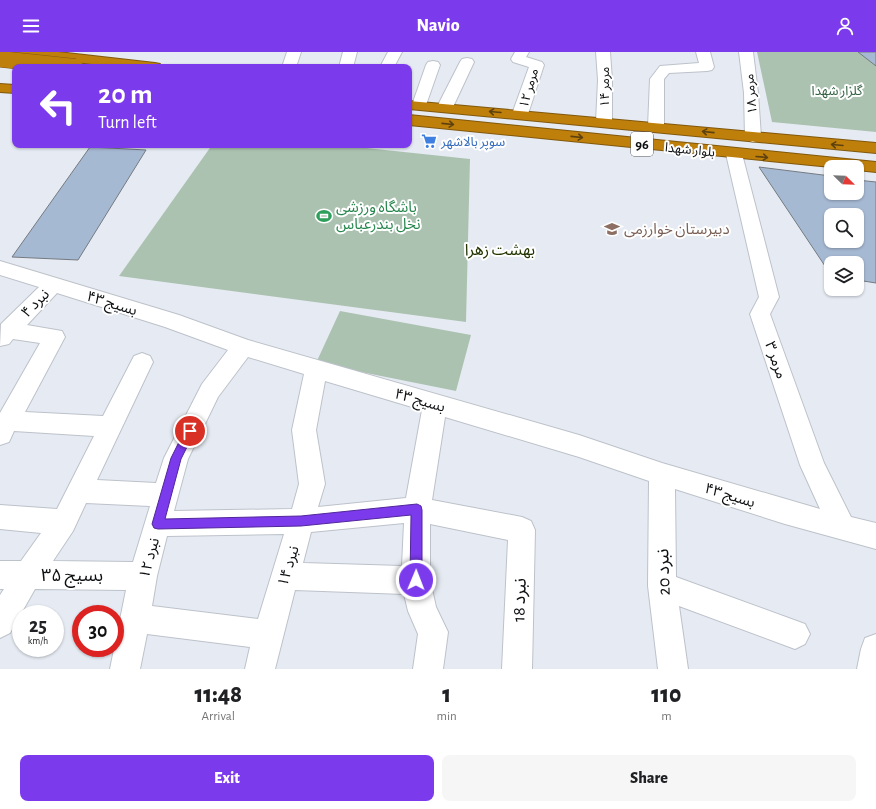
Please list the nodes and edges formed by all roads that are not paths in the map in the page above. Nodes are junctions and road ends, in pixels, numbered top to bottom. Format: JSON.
{"nodes":[{"id":1,"x":294,"y":52,"type":"edge"},
{"id":2,"x":350,"y":52,"type":"edge"},
{"id":3,"x":395,"y":52,"type":"edge"},
{"id":4,"x":522,"y":52,"type":"edge"},
{"id":5,"x":603,"y":52,"type":"edge"},
{"id":6,"x":703,"y":52,"type":"edge"},
{"id":7,"x":27,"y":53,"type":"edge"},
{"id":8,"x":742,"y":53,"type":"edge"},
{"id":9,"x":0,"y":60,"type":"edge"},
{"id":10,"x":467,"y":62,"type":"dead end"},
{"id":11,"x":43,"y":64,"type":"edge"},
{"id":12,"x":128,"y":64,"type":"edge"},
{"id":13,"x":290,"y":64,"type":"edge"},
{"id":14,"x":347,"y":64,"type":"edge"},
{"id":15,"x":389,"y":64,"type":"edge"},
{"id":16,"x":433,"y":65,"type":"dead end"},
{"id":17,"x":0,"y":75,"type":"edge"},
{"id":18,"x":12,"y":76,"type":"edge"},
{"id":19,"x":0,"y":88,"type":"edge"},
{"id":20,"x":12,"y":90,"type":"edge"},
{"id":21,"x":412,"y":105,"type":"edge"},
{"id":22,"x":445,"y":107,"type":"junction"},
{"id":23,"x":520,"y":114,"type":"junction"},
{"id":24,"x":412,"y":120,"type":"edge"},
{"id":25,"x":604,"y":122,"type":"junction"},
{"id":26,"x":656,"y":127,"type":"junction"},
{"id":27,"x":754,"y":137,"type":"junction"},
{"id":28,"x":876,"y":148,"type":"edge"},
{"id":29,"x":734,"y":154,"type":"junction"},
{"id":30,"x":876,"y":167,"type":"edge"},
{"id":31,"x":0,"y":268,"type":"edge"},
{"id":32,"x":53,"y":285,"type":"junction"},
{"id":33,"x":4,"y":334,"type":"edge"},
{"id":34,"x":244,"y":347,"type":"junction"},
{"id":35,"x":142,"y":362,"type":"dead end"},
{"id":36,"x":316,"y":369,"type":"junction"},
{"id":37,"x":10,"y":398,"type":"edge"},
{"id":38,"x":435,"y":404,"type":"junction"},
{"id":39,"x":110,"y":427,"type":"junction"},
{"id":40,"x":4,"y":428,"type":"edge"},
{"id":41,"x":662,"y":474,"type":"junction"},
{"id":42,"x":79,"y":491,"type":"junction"},
{"id":43,"x":166,"y":495,"type":"junction"},
{"id":44,"x":417,"y":510,"type":"junction"},
{"id":45,"x":0,"y":517,"type":"edge"},
{"id":46,"x":301,"y":521,"type":"junction"},
{"id":47,"x":64,"y":522,"type":"junction"},
{"id":48,"x":158,"y":524,"type":"junction"},
{"id":49,"x":842,"y":528,"type":"junction"},
{"id":50,"x":876,"y":536,"type":"edge"},
{"id":51,"x":0,"y":575,"type":"edge"},
{"id":52,"x":28,"y":575,"type":"junction"},
{"id":53,"x":143,"y":576,"type":"junction"},
{"id":54,"x":285,"y":576,"type":"junction"},
{"id":55,"x":416,"y":580,"type":"junction"},
{"id":56,"x":662,"y":586,"type":"junction"},
{"id":57,"x":135,"y":618,"type":"junction"},
{"id":58,"x":0,"y":623,"type":"edge"},
{"id":59,"x":795,"y":634,"type":"dead end"},
{"id":60,"x":268,"y":635,"type":"junction"},
{"id":61,"x":876,"y":649,"type":"edge"},
{"id":62,"x":125,"y":669,"type":"edge"},
{"id":63,"x":260,"y":669,"type":"edge"},
{"id":64,"x":428,"y":669,"type":"edge"},
{"id":65,"x":517,"y":669,"type":"edge"},
{"id":66,"x":673,"y":669,"type":"edge"},
{"id":67,"x":872,"y":669,"type":"edge"}],
"edges":[{"from":1,"to":13,"type":"street"},
{"from":2,"to":14,"type":"street"},
{"from":3,"to":15,"type":"street"},
{"from":4,"to":23,"type":"street","name":"مرمر ۱۲"},
{"from":5,"to":25,"type":"street","name":"مرمر ۱۴"},
{"from":6,"to":26,"type":"street"},
{"from":7,"to":9,"type":"highway"},
{"from":7,"to":12,"type":"highway"},
{"from":8,"to":27,"type":"street","name":"مرمر ۱۸"},
{"from":9,"to":11,"type":"highway","bridge":true},
{"from":10,"to":22,"type":"street"},
{"from":16,"to":21,"type":"street"},
{"from":17,"to":18,"type":"highway"},
{"from":19,"to":20,"type":"highway"},
{"from":21,"to":22,"type":"highway","name":"بلوار شهدا","number":"96"},
{"from":23,"to":22,"type":"highway","name":"بلوار شهدا","number":"96","one_way":true},
{"from":23,"to":25,"type":"highway","name":"بلوار شهدا","number":"96"},
{"from":24,"to":29,"type":"highway","name":"بلوار شهدا","number":"96","one_way":true},
{"from":25,"to":26,"type":"highway","name":"بلوار شهدا","number":"96"},
{"from":27,"to":26,"type":"highway","name":"بلوار شهدا","number":"96","one_way":true},
{"from":28,"to":27,"type":"highway","name":"بلوار شهدا","number":"96","one_way":true},
{"from":29,"to":30,"type":"highway","name":"بلوار شهدا","number":"96","one_way":true},
{"from":29,"to":49,"type":"street","name":"مرمر ۳"},
{"from":31,"to":32,"type":"street","name":"بسیج ۴۳"},
{"from":32,"to":33,"type":"street","name":"نبرد ۴"},
{"from":32,"to":34,"type":"street","name":"بسیج ۴۳"},
{"from":33,"to":37,"type":"street"},
{"from":34,"to":36,"type":"street","name":"بسیج ۴۳"},
{"from":34,"to":43,"type":"street","name":"نبرد ۱۲"},
{"from":35,"to":39,"type":"street"},
{"from":36,"to":38,"type":"street","name":"بسیج ۴۳"},
{"from":36,"to":46,"type":"street","name":"نبرد ۱۴"},
{"from":37,"to":40,"type":"street"},
{"from":38,"to":41,"type":"street","name":"بسیج ۴۳"},
{"from":38,"to":44,"type":"street"},
{"from":39,"to":40,"type":"street"},
{"from":39,"to":42,"type":"street"},
{"from":41,"to":49,"type":"street","name":"بسیج ۴۳"},
{"from":41,"to":56,"type":"street","name":"نبرد 20"},
{"from":42,"to":43,"type":"street"},
{"from":42,"to":47,"type":"street"},
{"from":43,"to":48,"type":"street","name":"نبرد ۱۲"},
{"from":44,"to":46,"type":"street"},
{"from":44,"to":55,"type":"street"},
{"from":44,"to":65,"type":"street","name":"نبرد 18"},
{"from":45,"to":47,"type":"street"},
{"from":46,"to":48,"type":"street"},
{"from":46,"to":54,"type":"street","name":"نبرد ۱۴"},
{"from":47,"to":52,"type":"street"},
{"from":48,"to":53,"type":"street","name":"نبرد ۱۲"},
{"from":49,"to":50,"type":"street"},
{"from":51,"to":52,"type":"street","name":"بسیج ۳۵"},
{"from":52,"to":53,"type":"street","name":"بسیج ۳۵"},
{"from":52,"to":58,"type":"street"},
{"from":53,"to":57,"type":"street","name":"نبرد ۱۲"},
{"from":54,"to":55,"type":"street"},
{"from":54,"to":60,"type":"street","name":"نبرد ۱۴"},
{"from":55,"to":64,"type":"street"},
{"from":56,"to":59,"type":"street"},
{"from":56,"to":66,"type":"street","name":"نبرد 20"},
{"from":57,"to":60,"type":"street"},
{"from":57,"to":62,"type":"street","name":"نبرد ۱۲"},
{"from":60,"to":63,"type":"street","name":"نبرد ۱۴"},
{"from":61,"to":67,"type":"street"}]}
